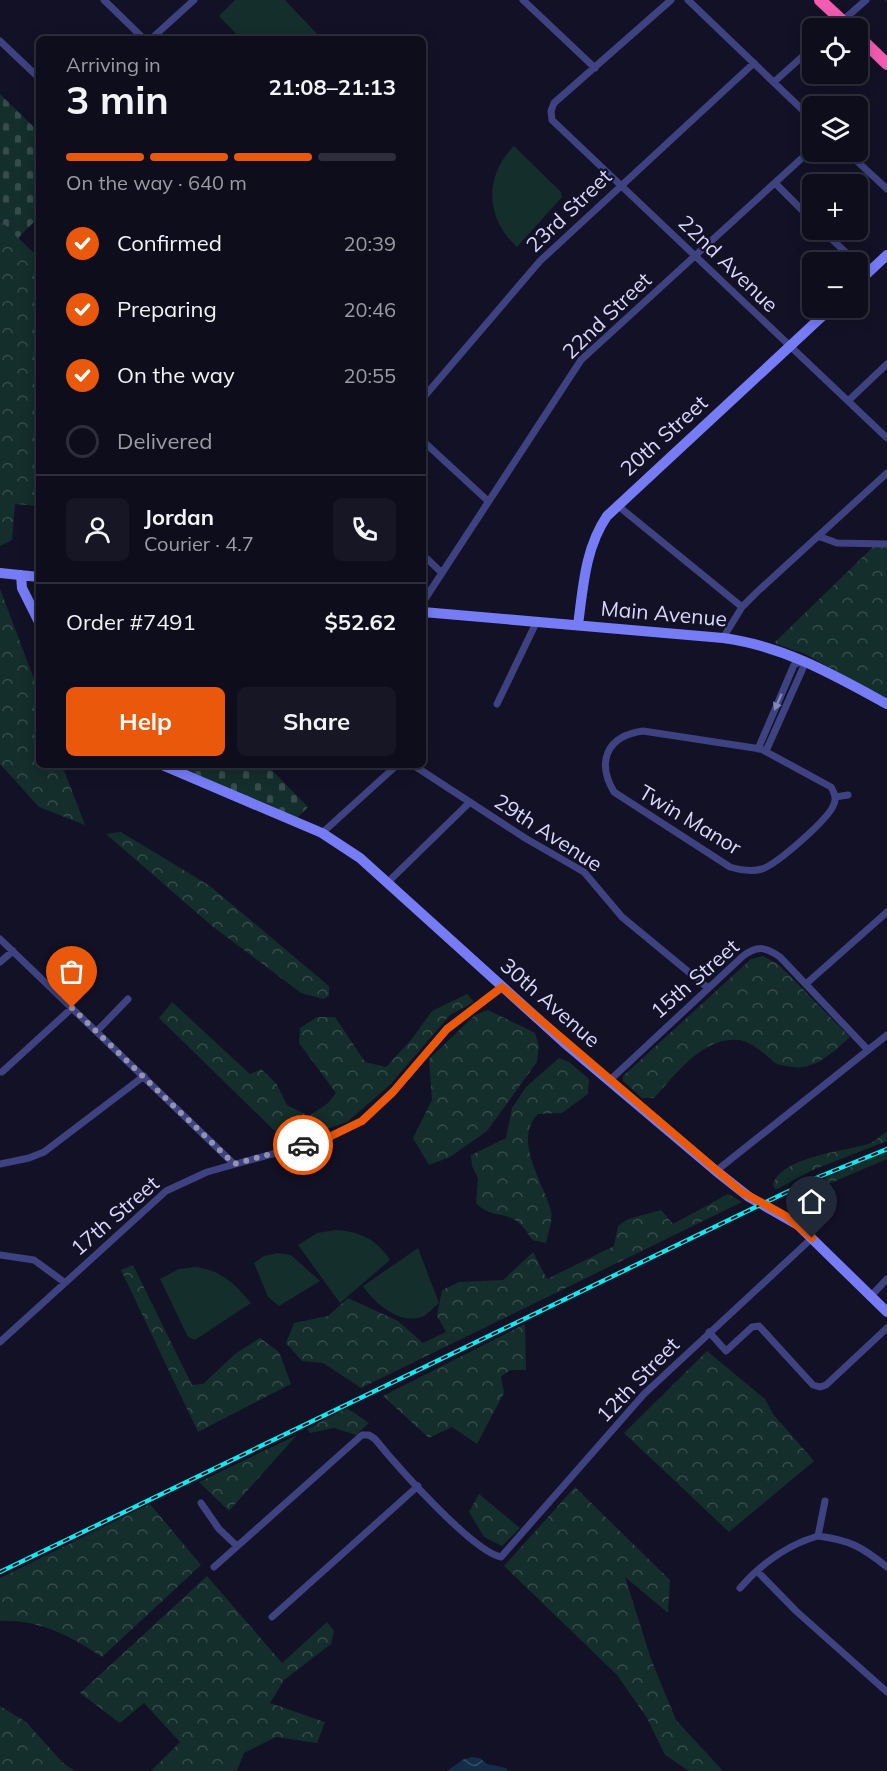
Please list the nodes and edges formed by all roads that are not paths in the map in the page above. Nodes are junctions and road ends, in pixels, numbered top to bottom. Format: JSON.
{"nodes":[{"id":1,"x":104,"y":0,"type":"edge"},
{"id":2,"x":194,"y":0,"type":"edge"},
{"id":3,"x":523,"y":0,"type":"edge"},
{"id":4,"x":671,"y":0,"type":"edge"},
{"id":5,"x":688,"y":0,"type":"edge"},
{"id":6,"x":820,"y":0,"type":"edge"},
{"id":7,"x":866,"y":0,"type":"edge"},
{"id":8,"x":835,"y":18,"type":"edge"},
{"id":9,"x":849,"y":18,"type":"edge"},
{"id":10,"x":141,"y":36,"type":"edge"},
{"id":11,"x":154,"y":36,"type":"edge"},
{"id":12,"x":0,"y":41,"type":"edge"},
{"id":13,"x":868,"y":46,"type":"edge"},
{"id":14,"x":802,"y":57,"type":"edge"},
{"id":15,"x":754,"y":63,"type":"junction"},
{"id":16,"x":887,"y":64,"type":"edge"},
{"id":17,"x":595,"y":68,"type":"junction"},
{"id":18,"x":36,"y":75,"type":"edge"},
{"id":19,"x":774,"y":82,"type":"junction"},
{"id":20,"x":802,"y":109,"type":"edge"},
{"id":21,"x":802,"y":158,"type":"edge"},
{"id":22,"x":858,"y":162,"type":"edge"},
{"id":23,"x":775,"y":183,"type":"junction"},
{"id":24,"x":620,"y":185,"type":"junction"},
{"id":25,"x":887,"y":189,"type":"edge"},
{"id":26,"x":802,"y":209,"type":"edge"},
{"id":27,"x":833,"y":240,"type":"edge"},
{"id":28,"x":845,"y":252,"type":"edge"},
{"id":29,"x":696,"y":255,"type":"junction"},
{"id":30,"x":887,"y":255,"type":"edge"},
{"id":31,"x":868,"y":272,"type":"edge"},
{"id":32,"x":820,"y":318,"type":"edge"},
{"id":33,"x":790,"y":347,"type":"junction"},
{"id":34,"x":887,"y":364,"type":"edge"},
{"id":35,"x":426,"y":394,"type":"edge"},
{"id":36,"x":848,"y":401,"type":"junction"},
{"id":37,"x":887,"y":438,"type":"edge"},
{"id":38,"x":426,"y":444,"type":"edge"},
{"id":39,"x":887,"y":473,"type":"edge"},
{"id":40,"x":488,"y":501,"type":"junction"},
{"id":41,"x":617,"y":505,"type":"junction"},
{"id":42,"x":819,"y":536,"type":"junction"},
{"id":43,"x":887,"y":544,"type":"edge"},
{"id":44,"x":426,"y":558,"type":"edge"},
{"id":45,"x":0,"y":573,"type":"edge"},
{"id":46,"x":441,"y":573,"type":"junction"},
{"id":47,"x":21,"y":575,"type":"junction"},
{"id":48,"x":36,"y":577,"type":"edge"},
{"id":49,"x":426,"y":597,"type":"edge"},
{"id":50,"x":742,"y":607,"type":"junction"},
{"id":51,"x":426,"y":612,"type":"edge"},
{"id":52,"x":36,"y":616,"type":"edge"},
{"id":53,"x":536,"y":623,"type":"junction"},
{"id":54,"x":578,"y":625,"type":"junction"},
{"id":55,"x":723,"y":638,"type":"junction"},
{"id":56,"x":803,"y":660,"type":"junction"},
{"id":57,"x":887,"y":704,"type":"edge"},
{"id":58,"x":497,"y":705,"type":"dead end"},
{"id":59,"x":758,"y":749,"type":"junction"},
{"id":60,"x":766,"y":751,"type":"junction"},
{"id":61,"x":169,"y":768,"type":"edge"},
{"id":62,"x":394,"y":768,"type":"edge"},
{"id":63,"x":418,"y":768,"type":"edge"},
{"id":64,"x":848,"y":795,"type":"dead end"},
{"id":65,"x":835,"y":797,"type":"junction"},
{"id":66,"x":470,"y":802,"type":"junction"},
{"id":67,"x":322,"y":834,"type":"junction"},
{"id":68,"x":388,"y":882,"type":"junction"},
{"id":69,"x":887,"y":912,"type":"edge"},
{"id":70,"x":0,"y":939,"type":"edge"},
{"id":71,"x":13,"y":951,"type":"junction"},
{"id":72,"x":0,"y":962,"type":"edge"},
{"id":73,"x":807,"y":983,"type":"junction"},
{"id":74,"x":502,"y":987,"type":"junction"},
{"id":75,"x":708,"y":988,"type":"junction"},
{"id":76,"x":128,"y":999,"type":"dead end"},
{"id":77,"x":72,"y":1008,"type":"junction"},
{"id":78,"x":97,"y":1031,"type":"junction"},
{"id":79,"x":887,"y":1035,"type":"edge"},
{"id":80,"x":868,"y":1050,"type":"junction"},
{"id":81,"x":2,"y":1072,"type":"dead end"},
{"id":82,"x":144,"y":1076,"type":"junction"},
{"id":83,"x":609,"y":1080,"type":"junction"},
{"id":84,"x":0,"y":1164,"type":"edge"},
{"id":85,"x":234,"y":1164,"type":"junction"},
{"id":86,"x":716,"y":1171,"type":"junction"},
{"id":87,"x":812,"y":1238,"type":"junction"},
{"id":88,"x":0,"y":1255,"type":"edge"},
{"id":89,"x":887,"y":1279,"type":"edge"},
{"id":90,"x":64,"y":1282,"type":"junction"},
{"id":91,"x":870,"y":1297,"type":"junction"},
{"id":92,"x":887,"y":1312,"type":"edge"},
{"id":93,"x":887,"y":1328,"type":"edge"},
{"id":94,"x":709,"y":1332,"type":"junction"},
{"id":95,"x":0,"y":1342,"type":"edge"},
{"id":96,"x":418,"y":1486,"type":"junction"},
{"id":97,"x":825,"y":1501,"type":"dead end"},
{"id":98,"x":201,"y":1503,"type":"dead end"},
{"id":99,"x":818,"y":1536,"type":"junction"},
{"id":100,"x":237,"y":1546,"type":"junction"},
{"id":101,"x":214,"y":1567,"type":"dead end"},
{"id":102,"x":887,"y":1567,"type":"edge"},
{"id":103,"x":757,"y":1571,"type":"junction"},
{"id":104,"x":740,"y":1588,"type":"dead end"},
{"id":105,"x":272,"y":1617,"type":"dead end"},
{"id":106,"x":887,"y":1692,"type":"edge"}],
"edges":[{"from":1,"to":10,"type":"street"},
{"from":2,"to":11,"type":"street"},
{"from":3,"to":17,"type":"street"},
{"from":4,"to":17,"type":"street"},
{"from":5,"to":15,"type":"street"},
{"from":6,"to":8,"type":"highway"},
{"from":7,"to":9,"type":"street"},
{"from":12,"to":18,"type":"street"},
{"from":13,"to":16,"type":"highway"},
{"from":14,"to":19,"type":"street"},
{"from":15,"to":19,"type":"street"},
{"from":15,"to":24,"type":"street","name":"23rd Street"},
{"from":17,"to":24,"type":"street","name":"22nd Avenue"},
{"from":19,"to":20,"type":"street"},
{"from":21,"to":23,"type":"street","name":"22nd Street"},
{"from":22,"to":25,"type":"street"},
{"from":23,"to":26,"type":"street"},
{"from":23,"to":29,"type":"street","name":"22nd Street"},
{"from":24,"to":29,"type":"street","name":"22nd Avenue"},
{"from":24,"to":35,"type":"street","name":"23rd Street"},
{"from":27,"to":28,"type":"street"},
{"from":29,"to":33,"type":"street","name":"22nd Avenue"},
{"from":29,"to":40,"type":"street","name":"22nd Street"},
{"from":30,"to":31,"type":"street"},
{"from":32,"to":33,"type":"street","name":"20th Street"},
{"from":33,"to":36,"type":"street","name":"22nd Avenue"},
{"from":33,"to":41,"type":"street","name":"20th Street"},
{"from":34,"to":36,"type":"street"},
{"from":36,"to":37,"type":"street","name":"22nd Avenue"},
{"from":38,"to":40,"type":"street"},
{"from":39,"to":42,"type":"street"},
{"from":40,"to":46,"type":"street","name":"22nd Street"},
{"from":41,"to":50,"type":"street"},
{"from":41,"to":54,"type":"street","name":"20th Street"},
{"from":42,"to":43,"type":"street"},
{"from":42,"to":50,"type":"street"},
{"from":44,"to":46,"type":"street"},
{"from":45,"to":47,"type":"street"},
{"from":46,"to":49,"type":"street","name":"22nd Street"},
{"from":47,"to":48,"type":"street"},
{"from":47,"to":52,"type":"street"},
{"from":50,"to":55,"type":"street"},
{"from":51,"to":53,"type":"street","name":"Main Avenue"},
{"from":53,"to":54,"type":"street","name":"Main Avenue"},
{"from":53,"to":58,"type":"street"},
{"from":54,"to":55,"type":"street","name":"Main Avenue"},
{"from":55,"to":56,"type":"street","name":"Main Avenue"},
{"from":56,"to":57,"type":"street","name":"Main Avenue"},
{"from":56,"to":59,"type":"street","one_way":true},
{"from":56,"to":60,"type":"street"},
{"from":59,"to":60,"type":"street","name":"Twin Manor"},
{"from":59,"to":65,"type":"street","name":"Twin Manor"},
{"from":60,"to":65,"type":"street","name":"Twin Manor"},
{"from":61,"to":67,"type":"street","name":"30th Avenue"},
{"from":62,"to":67,"type":"street"},
{"from":63,"to":66,"type":"street","name":"29th Avenue"},
{"from":64,"to":65,"type":"street"},
{"from":66,"to":68,"type":"street"},
{"from":66,"to":75,"type":"street","name":"29th Avenue"},
{"from":67,"to":68,"type":"street","name":"30th Avenue"},
{"from":68,"to":74,"type":"street","name":"30th Avenue"},
{"from":69,"to":73,"type":"street"},
{"from":70,"to":71,"type":"street"},
{"from":71,"to":72,"type":"street"},
{"from":71,"to":77,"type":"street"},
{"from":73,"to":75,"type":"street","name":"15th Street"},
{"from":73,"to":80,"type":"street"},
{"from":74,"to":83,"type":"street","name":"30th Avenue"},
{"from":74,"to":85,"type":"street","name":"17th Street"},
{"from":75,"to":83,"type":"street","name":"15th Street"},
{"from":76,"to":78,"type":"street"},
{"from":77,"to":78,"type":"street"},
{"from":77,"to":81,"type":"street"},
{"from":78,"to":82,"type":"street"},
{"from":79,"to":80,"type":"street"},
{"from":80,"to":86,"type":"street"},
{"from":82,"to":84,"type":"street"},
{"from":82,"to":85,"type":"street"},
{"from":83,"to":86,"type":"street","name":"30th Avenue"},
{"from":85,"to":90,"type":"street","name":"17th Street"},
{"from":86,"to":87,"type":"street","name":"30th Avenue"},
{"from":87,"to":91,"type":"street","name":"30th Avenue"},
{"from":87,"to":94,"type":"street","name":"12th Street"},
{"from":88,"to":90,"type":"street"},
{"from":89,"to":91,"type":"street"},
{"from":90,"to":95,"type":"street","name":"17th Street"},
{"from":91,"to":92,"type":"street","name":"30th Avenue"},
{"from":93,"to":94,"type":"street"},
{"from":94,"to":96,"type":"street","name":"12th Street"},
{"from":96,"to":100,"type":"street"},
{"from":96,"to":105,"type":"street"},
{"from":97,"to":99,"type":"street"},
{"from":98,"to":100,"type":"street"},
{"from":99,"to":102,"type":"street"},
{"from":99,"to":103,"type":"street"},
{"from":100,"to":101,"type":"street"},
{"from":103,"to":104,"type":"street"},
{"from":103,"to":106,"type":"street"}]}
